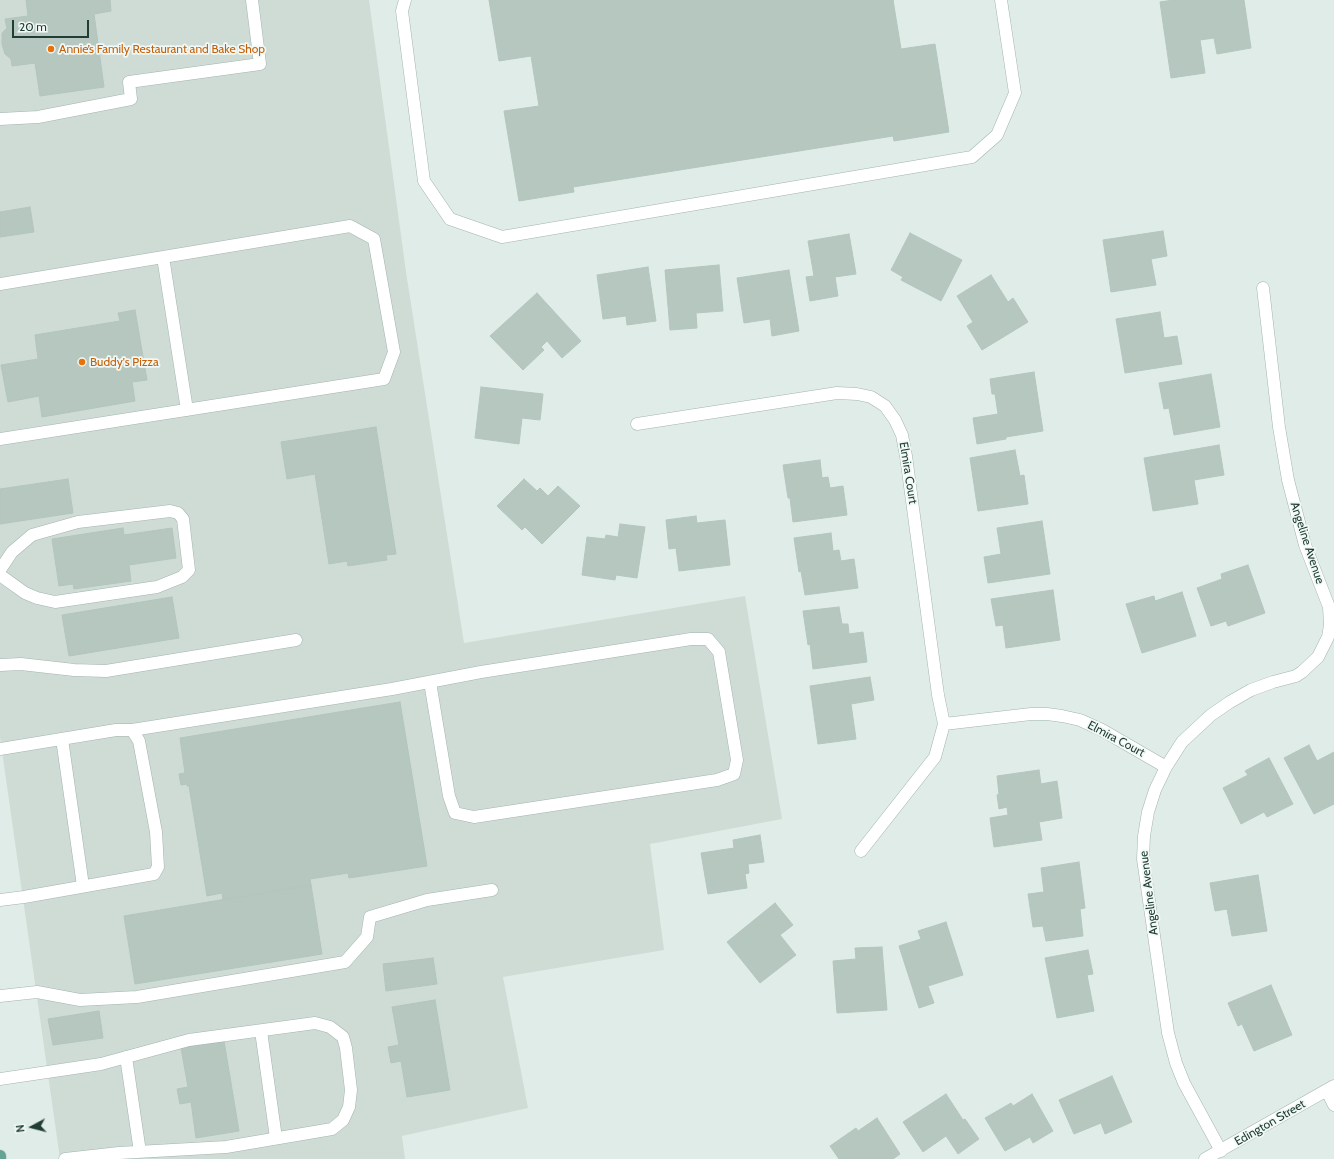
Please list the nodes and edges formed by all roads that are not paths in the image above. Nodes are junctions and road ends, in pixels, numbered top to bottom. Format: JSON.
{"nodes":[{"id":1,"x":252,"y":0,"type":"edge"},
{"id":2,"x":405,"y":0,"type":"edge"},
{"id":3,"x":1001,"y":0,"type":"edge"},
{"id":4,"x":0,"y":119,"type":"edge"},
{"id":5,"x":163,"y":257,"type":"junction"},
{"id":6,"x":0,"y":284,"type":"edge"},
{"id":7,"x":1263,"y":288,"type":"dead end"},
{"id":8,"x":187,"y":410,"type":"junction"},
{"id":9,"x":637,"y":424,"type":"dead end"},
{"id":10,"x":0,"y":439,"type":"edge"},
{"id":11,"x":0,"y":570,"type":"edge"},
{"id":12,"x":0,"y":575,"type":"edge"},
{"id":13,"x":296,"y":640,"type":"dead end"},
{"id":14,"x":0,"y":665,"type":"edge"},
{"id":15,"x":430,"y":682,"type":"junction"},
{"id":16,"x":944,"y":724,"type":"junction"},
{"id":17,"x":132,"y":730,"type":"junction"},
{"id":18,"x":62,"y":739,"type":"junction"},
{"id":19,"x":0,"y":749,"type":"edge"},
{"id":20,"x":1166,"y":767,"type":"junction"},
{"id":21,"x":861,"y":851,"type":"dead end"},
{"id":22,"x":83,"y":886,"type":"junction"},
{"id":23,"x":492,"y":890,"type":"dead end"},
{"id":24,"x":0,"y":900,"type":"edge"},
{"id":25,"x":0,"y":996,"type":"edge"},
{"id":26,"x":261,"y":1031,"type":"junction"},
{"id":27,"x":126,"y":1057,"type":"junction"},
{"id":28,"x":0,"y":1079,"type":"edge"},
{"id":29,"x":1330,"y":1088,"type":"edge"},
{"id":30,"x":1334,"y":1105,"type":"edge"},
{"id":31,"x":276,"y":1138,"type":"junction"},
{"id":32,"x":1221,"y":1151,"type":"junction"},
{"id":33,"x":140,"y":1152,"type":"junction"},
{"id":34,"x":65,"y":1159,"type":"edge"},
{"id":35,"x":1205,"y":1159,"type":"edge"}],
"edges":[{"from":1,"to":4,"type":"street"},
{"from":2,"to":3,"type":"street"},
{"from":5,"to":6,"type":"street"},
{"from":5,"to":8,"type":"street"},
{"from":5,"to":8,"type":"street"},
{"from":7,"to":20,"type":"street","name":"Angeline Avenue"},
{"from":8,"to":10,"type":"street"},
{"from":9,"to":16,"type":"street","name":"Elmira Court"},
{"from":11,"to":12,"type":"street"},
{"from":13,"to":14,"type":"street"},
{"from":15,"to":15,"type":"street"},
{"from":15,"to":17,"type":"street"},
{"from":16,"to":20,"type":"street","name":"Elmira Court"},
{"from":16,"to":21,"type":"street","name":"Elmira Court"},
{"from":17,"to":18,"type":"street"},
{"from":17,"to":22,"type":"street"},
{"from":18,"to":19,"type":"street"},
{"from":18,"to":22,"type":"street"},
{"from":20,"to":32,"type":"street","name":"Angeline Avenue"},
{"from":22,"to":24,"type":"street"},
{"from":23,"to":25,"type":"street"},
{"from":26,"to":27,"type":"street"},
{"from":26,"to":31,"type":"street"},
{"from":26,"to":31,"type":"street"},
{"from":27,"to":28,"type":"street"},
{"from":27,"to":33,"type":"street"},
{"from":29,"to":30,"type":"street"},
{"from":29,"to":32,"type":"street","name":"Edington Street"},
{"from":31,"to":33,"type":"street"},
{"from":32,"to":35,"type":"street","name":"Edington Street"},
{"from":33,"to":34,"type":"street"}]}
